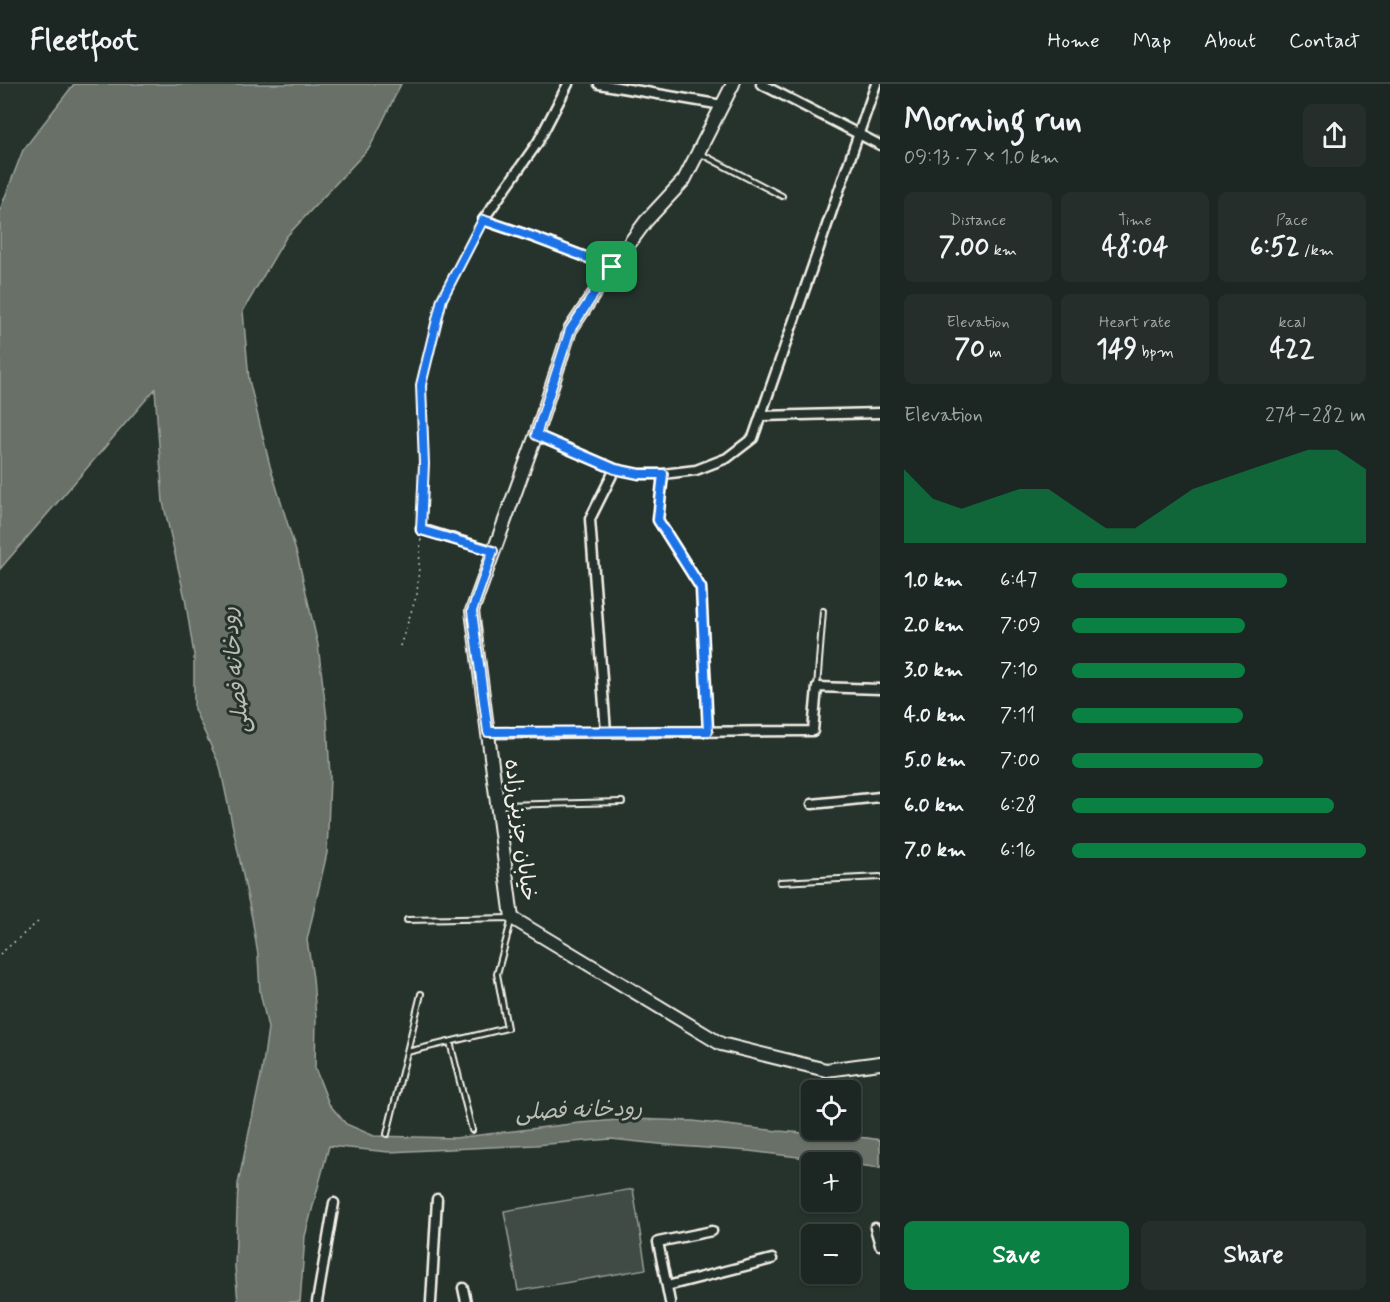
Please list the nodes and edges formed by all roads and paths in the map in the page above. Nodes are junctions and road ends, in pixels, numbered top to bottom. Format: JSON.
{"nodes":[{"id":1,"x":567,"y":84,"type":"edge"},
{"id":2,"x":599,"y":84,"type":"edge"},
{"id":3,"x":733,"y":84,"type":"edge"},
{"id":4,"x":761,"y":84,"type":"edge"},
{"id":5,"x":876,"y":84,"type":"edge"},
{"id":6,"x":722,"y":105,"type":"junction"},
{"id":7,"x":859,"y":134,"type":"junction"},
{"id":8,"x":880,"y":145,"type":"edge"},
{"id":9,"x":698,"y":153,"type":"junction"},
{"id":10,"x":782,"y":196,"type":"dead end"},
{"id":11,"x":483,"y":220,"type":"junction"},
{"id":12,"x":612,"y":267,"type":"junction"},
{"id":13,"x":880,"y":413,"type":"edge"},
{"id":14,"x":761,"y":416,"type":"junction"},
{"id":15,"x":536,"y":435,"type":"junction"},
{"id":16,"x":615,"y":469,"type":"junction"},
{"id":17,"x":663,"y":474,"type":"junction"},
{"id":18,"x":421,"y":530,"type":"junction"},
{"id":19,"x":493,"y":551,"type":"junction"},
{"id":20,"x":823,"y":611,"type":"dead end"},
{"id":21,"x":400,"y":646,"type":"dead end"},
{"id":22,"x":817,"y":687,"type":"junction"},
{"id":23,"x":880,"y":689,"type":"edge"},
{"id":24,"x":708,"y":731,"type":"junction"},
{"id":25,"x":488,"y":732,"type":"junction"},
{"id":26,"x":606,"y":732,"type":"junction"},
{"id":27,"x":880,"y":797,"type":"edge"},
{"id":28,"x":622,"y":802,"type":"dead end"},
{"id":29,"x":812,"y":804,"type":"dead end"},
{"id":30,"x":497,"y":805,"type":"junction"},
{"id":31,"x":880,"y":877,"type":"edge"},
{"id":32,"x":780,"y":882,"type":"dead end"},
{"id":33,"x":512,"y":918,"type":"junction"},
{"id":34,"x":407,"y":920,"type":"dead end"},
{"id":35,"x":39,"y":921,"type":"dead end"},
{"id":36,"x":0,"y":954,"type":"edge"},
{"id":37,"x":422,"y":994,"type":"dead end"},
{"id":38,"x":450,"y":1042,"type":"junction"},
{"id":39,"x":407,"y":1053,"type":"junction"},
{"id":40,"x":880,"y":1063,"type":"edge"},
{"id":41,"x":472,"y":1130,"type":"dead end"},
{"id":42,"x":387,"y":1134,"type":"dead end"},
{"id":43,"x":437,"y":1199,"type":"dead end"},
{"id":44,"x":334,"y":1203,"type":"dead end"},
{"id":45,"x":875,"y":1228,"type":"dead end"},
{"id":46,"x":712,"y":1231,"type":"dead end"},
{"id":47,"x":880,"y":1245,"type":"edge"},
{"id":48,"x":772,"y":1259,"type":"dead end"},
{"id":49,"x":667,"y":1286,"type":"junction"},
{"id":50,"x":463,"y":1288,"type":"dead end"},
{"id":51,"x":317,"y":1302,"type":"edge"},
{"id":52,"x":430,"y":1302,"type":"edge"},
{"id":53,"x":466,"y":1302,"type":"edge"},
{"id":54,"x":670,"y":1302,"type":"edge"}],
"edges":[{"from":1,"to":11,"type":"street"},
{"from":2,"to":6,"type":"street"},
{"from":3,"to":6,"type":"street","name":"خیابان جزینی‌زاده"},
{"from":4,"to":7,"type":"street"},
{"from":5,"to":7,"type":"street"},
{"from":6,"to":9,"type":"street","name":"خیابان جزینی‌زاده"},
{"from":7,"to":8,"type":"street"},
{"from":7,"to":14,"type":"street"},
{"from":9,"to":10,"type":"lane"},
{"from":9,"to":12,"type":"street","name":"خیابان جزینی‌زاده"},
{"from":11,"to":12,"type":"street"},
{"from":11,"to":18,"type":"path"},
{"from":12,"to":15,"type":"street","name":"خیابان جزینی‌زاده"},
{"from":13,"to":14,"type":"street"},
{"from":14,"to":17,"type":"street"},
{"from":15,"to":16,"type":"street"},
{"from":15,"to":19,"type":"street","name":"خیابان جزینی‌زاده"},
{"from":16,"to":17,"type":"street"},
{"from":16,"to":26,"type":"street"},
{"from":17,"to":24,"type":"street"},
{"from":18,"to":19,"type":"street"},
{"from":18,"to":21,"type":"path"},
{"from":19,"to":25,"type":"street","name":"خیابان جزینی‌زاده"},
{"from":20,"to":22,"type":"lane"},
{"from":22,"to":23,"type":"street"},
{"from":22,"to":24,"type":"street"},
{"from":24,"to":26,"type":"street"},
{"from":25,"to":26,"type":"street"},
{"from":25,"to":30,"type":"street","name":"خیابان جزینی‌زاده"},
{"from":27,"to":29,"type":"street"},
{"from":28,"to":30,"type":"lane"},
{"from":30,"to":33,"type":"street","name":"خیابان جزینی‌زاده"},
{"from":31,"to":32,"type":"lane"},
{"from":33,"to":34,"type":"lane"},
{"from":33,"to":38,"type":"lane"},
{"from":33,"to":40,"type":"street","name":"خیابان جزینی‌زاده"},
{"from":35,"to":36,"type":"path"},
{"from":37,"to":39,"type":"lane"},
{"from":38,"to":39,"type":"lane"},
{"from":38,"to":41,"type":"lane"},
{"from":39,"to":42,"type":"lane"},
{"from":43,"to":52,"type":"street"},
{"from":44,"to":51,"type":"street"},
{"from":45,"to":47,"type":"street"},
{"from":46,"to":49,"type":"street"},
{"from":48,"to":49,"type":"street"},
{"from":49,"to":54,"type":"street"},
{"from":50,"to":53,"type":"street"}]}
